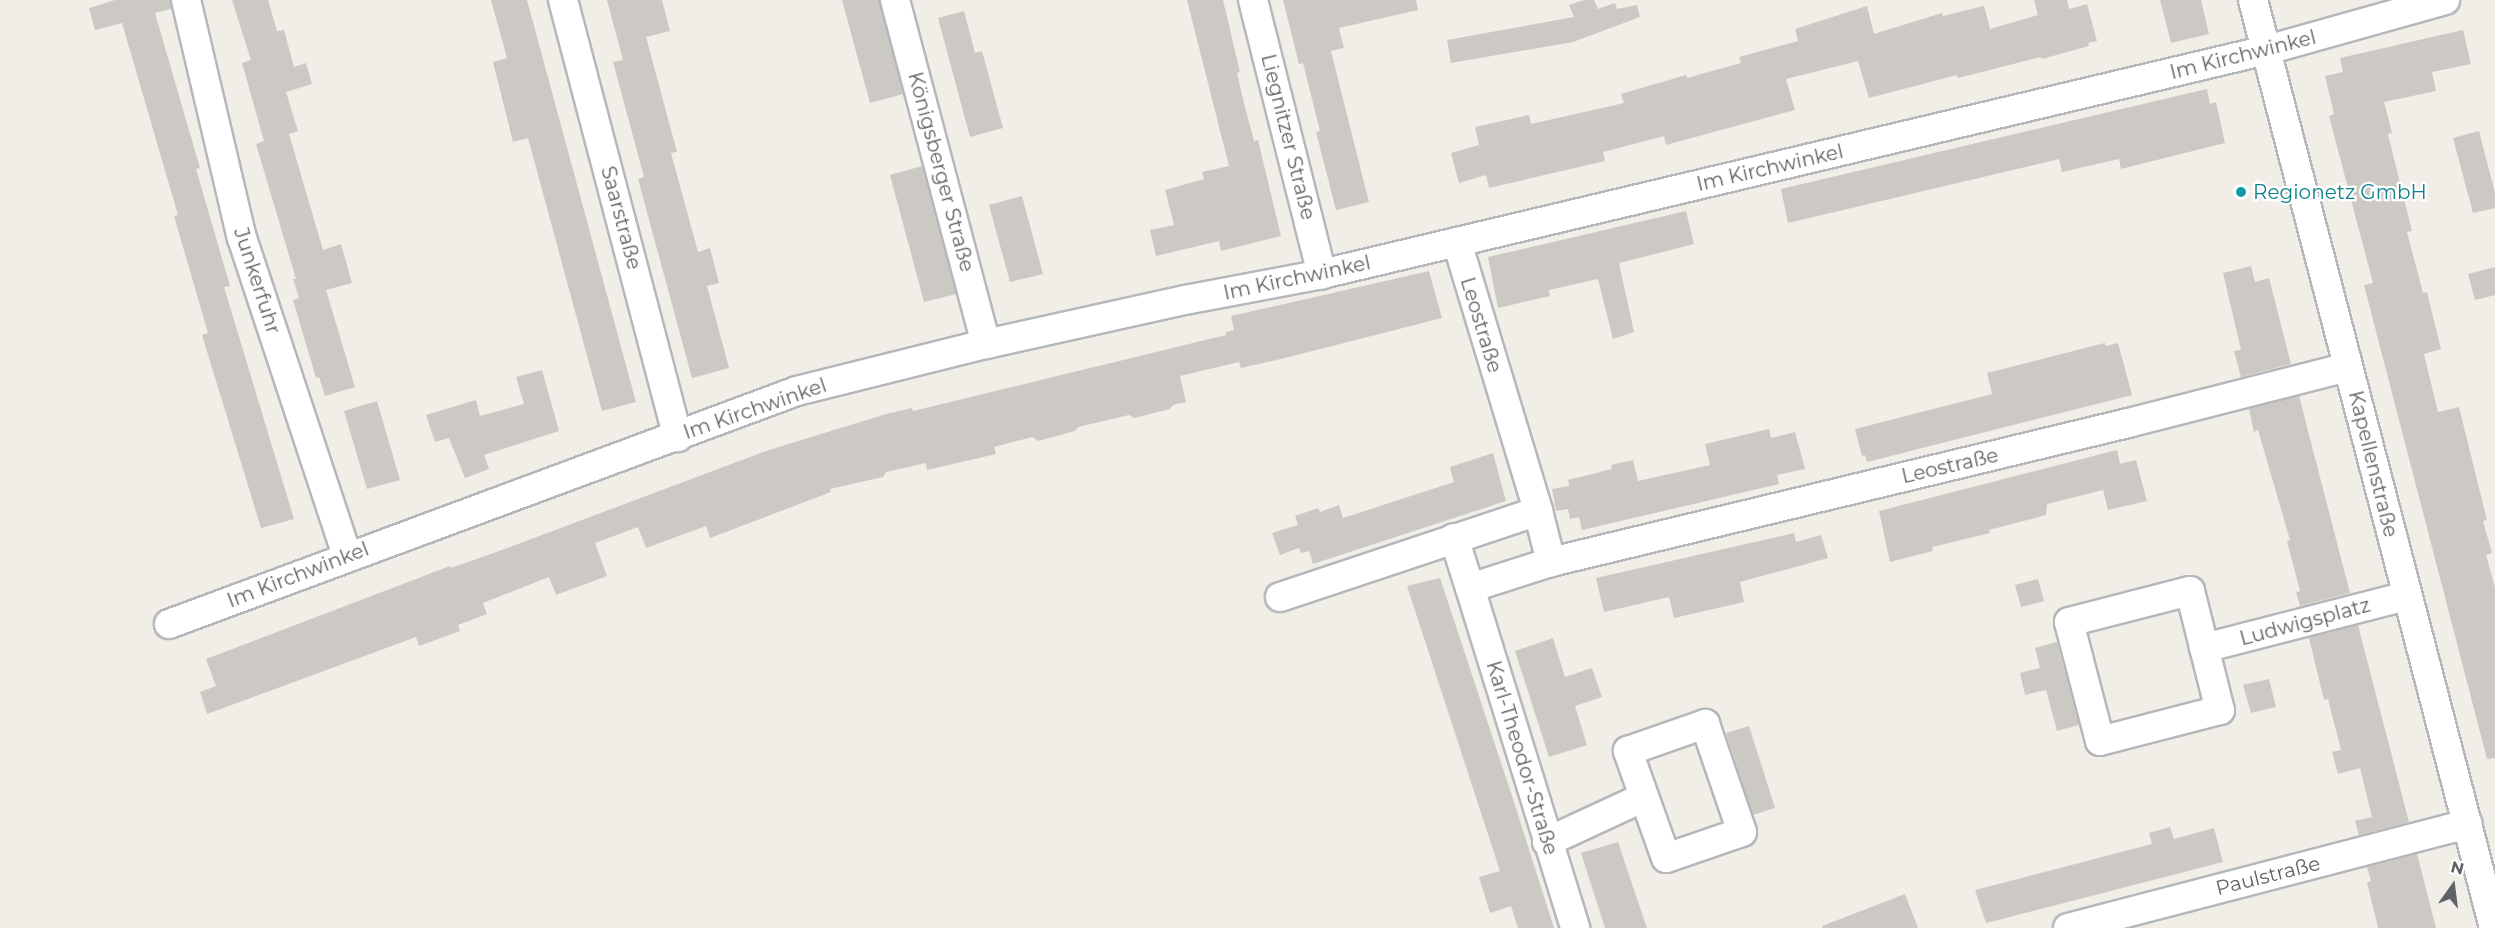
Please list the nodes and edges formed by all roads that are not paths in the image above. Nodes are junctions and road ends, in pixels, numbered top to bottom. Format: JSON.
{"nodes":[{"id":1,"x":186,"y":0,"type":"edge"},
{"id":2,"x":563,"y":0,"type":"edge"},
{"id":3,"x":895,"y":0,"type":"edge"},
{"id":4,"x":1253,"y":0,"type":"edge"},
{"id":5,"x":2253,"y":0,"type":"edge"},
{"id":6,"x":2445,"y":0,"type":"edge"},
{"id":7,"x":2267,"y":50,"type":"junction"},
{"id":8,"x":1457,"y":242,"type":"junction"},
{"id":9,"x":1322,"y":274,"type":"junction"},
{"id":10,"x":986,"y":344,"type":"junction"},
{"id":11,"x":2348,"y":367,"type":"junction"},
{"id":12,"x":678,"y":436,"type":"junction"},
{"id":13,"x":1538,"y":511,"type":"junction"},
{"id":14,"x":1454,"y":538,"type":"junction"},
{"id":15,"x":347,"y":556,"type":"junction"},
{"id":16,"x":1551,"y":562,"type":"junction"},
{"id":17,"x":1470,"y":588,"type":"junction"},
{"id":18,"x":2406,"y":596,"type":"junction"},
{"id":19,"x":1280,"y":597,"type":"dead end"},
{"id":20,"x":170,"y":624,"type":"dead end"},
{"id":21,"x":2204,"y":648,"type":"junction"},
{"id":22,"x":1644,"y":797,"type":"junction"},
{"id":23,"x":2468,"y":824,"type":"junction"},
{"id":24,"x":1547,"y":842,"type":"junction"},
{"id":25,"x":1575,"y":928,"type":"edge"},
{"id":26,"x":2068,"y":928,"type":"edge"},
{"id":27,"x":2494,"y":928,"type":"edge"}],
"edges":[{"from":1,"to":15,"type":"street","name":"Junkerfuhr"},
{"from":2,"to":12,"type":"street","name":"Saarstraße"},
{"from":3,"to":10,"type":"street","name":"Königsberger Straße"},
{"from":4,"to":9,"type":"street","name":"Liegnitzer Straße"},
{"from":5,"to":7,"type":"street","name":"Kapellenstraße"},
{"from":6,"to":7,"type":"street","name":"Im Kirchwinkel"},
{"from":7,"to":8,"type":"street","name":"Im Kirchwinkel"},
{"from":7,"to":11,"type":"street","name":"Kapellenstraße"},
{"from":8,"to":9,"type":"street","name":"Im Kirchwinkel"},
{"from":8,"to":13,"type":"street","name":"Leostraße"},
{"from":9,"to":10,"type":"street","name":"Im Kirchwinkel"},
{"from":10,"to":12,"type":"street","name":"Im Kirchwinkel"},
{"from":11,"to":16,"type":"street","name":"Leostraße"},
{"from":11,"to":18,"type":"street","name":"Kapellenstraße"},
{"from":12,"to":15,"type":"street","name":"Im Kirchwinkel"},
{"from":13,"to":14,"type":"street"},
{"from":13,"to":16,"type":"street","name":"Leostraße"},
{"from":14,"to":17,"type":"street"},
{"from":14,"to":19,"type":"street"},
{"from":15,"to":20,"type":"street","name":"Im Kirchwinkel"},
{"from":16,"to":17,"type":"street","name":"Leostraße"},
{"from":17,"to":24,"type":"street","name":"Karl-Theodor-Straße"},
{"from":18,"to":21,"type":"street","name":"Ludwigsplatz"},
{"from":18,"to":23,"type":"street","name":"Kapellenstraße"},
{"from":21,"to":21,"type":"street"},
{"from":22,"to":22,"type":"street"},
{"from":22,"to":24,"type":"street"},
{"from":23,"to":26,"type":"street","name":"Paulstraße"},
{"from":23,"to":27,"type":"street","name":"Kapellenstraße"},
{"from":24,"to":25,"type":"street","name":"Karl-Theodor-Straße"}]}
